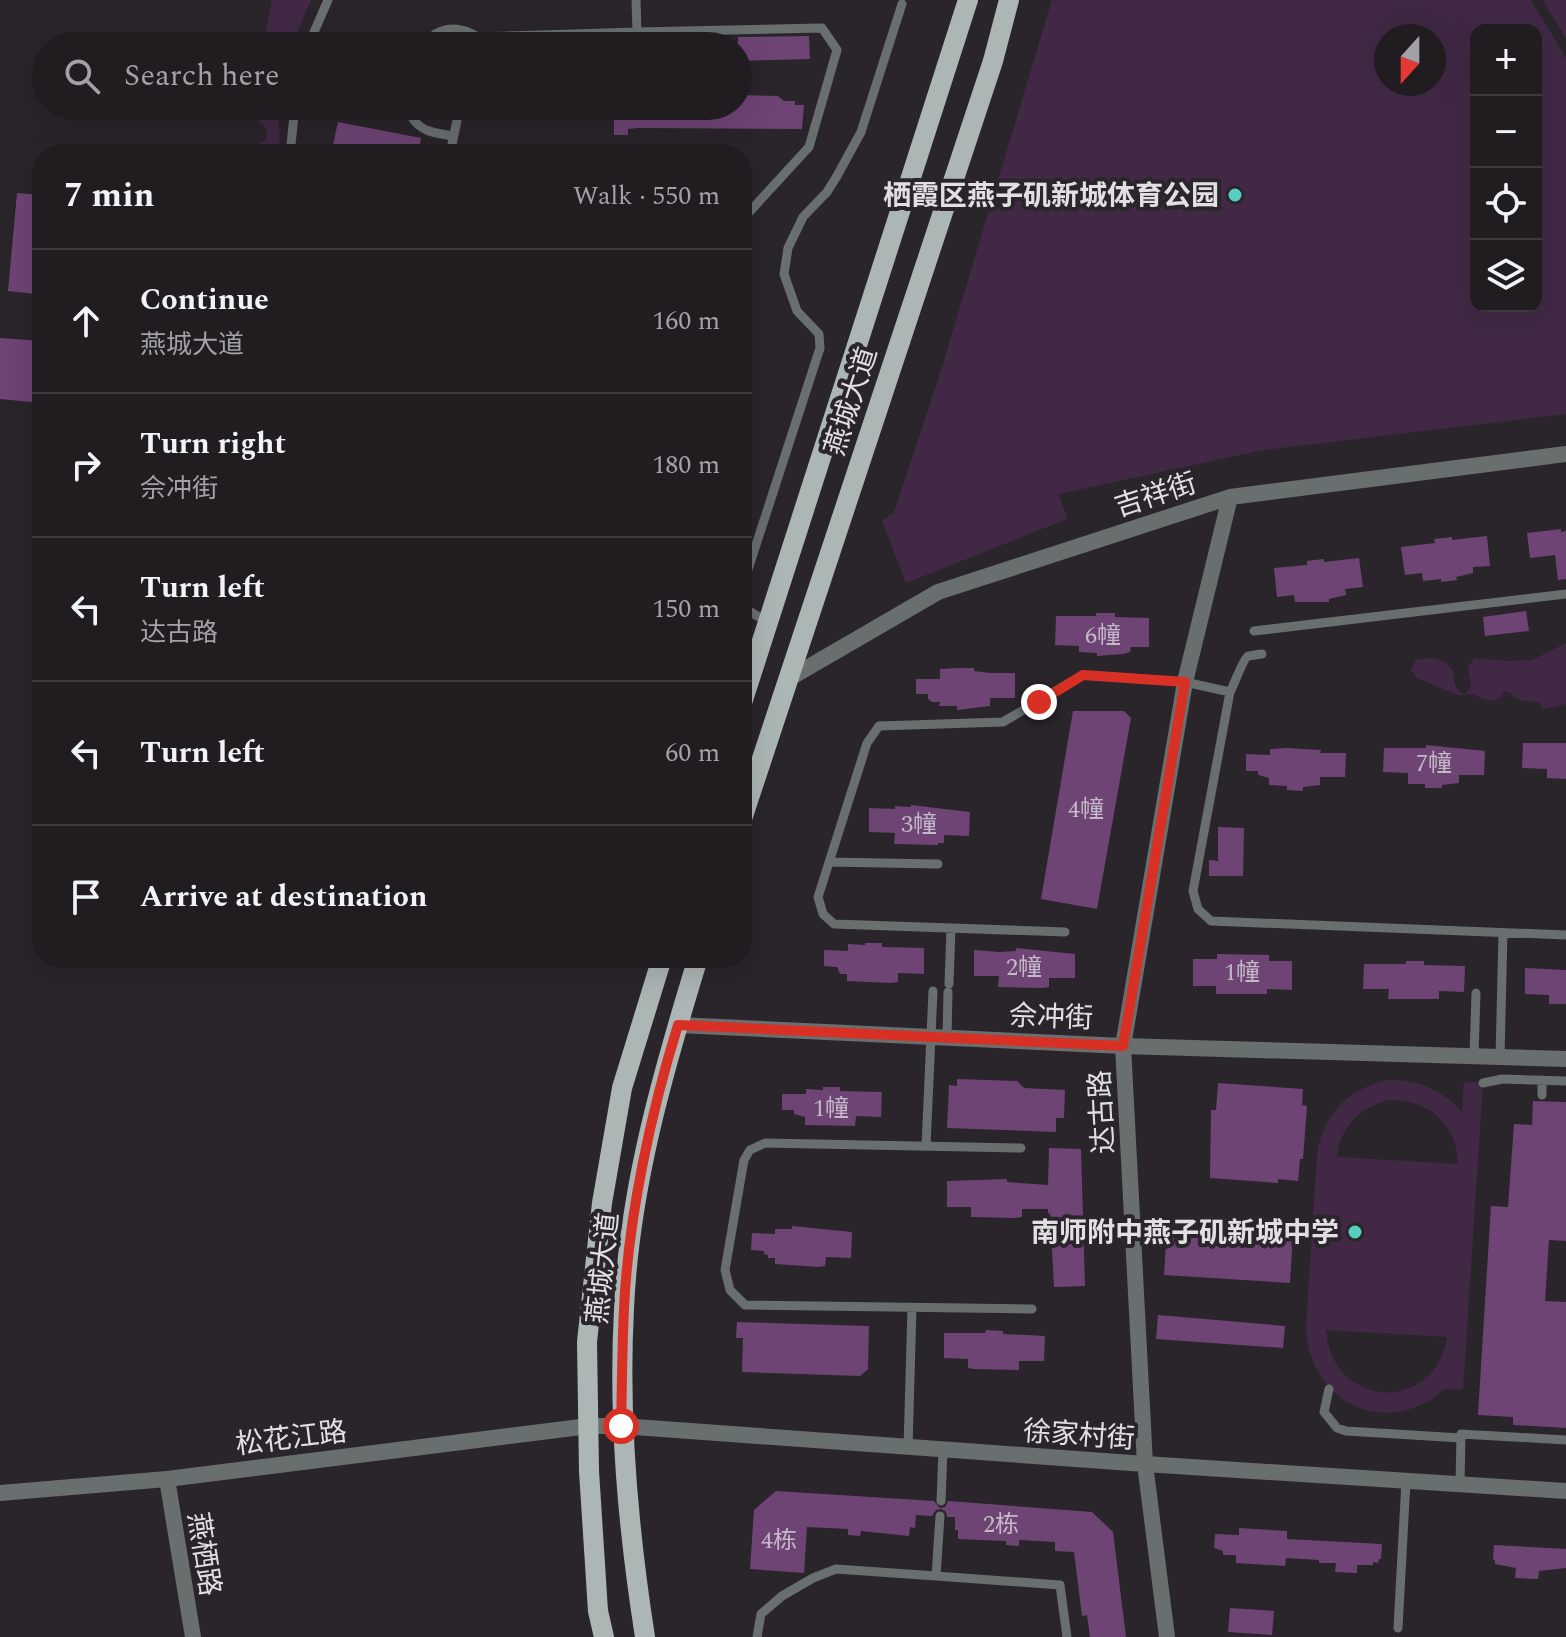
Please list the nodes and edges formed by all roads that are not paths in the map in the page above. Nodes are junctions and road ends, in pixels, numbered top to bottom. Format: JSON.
{"nodes":[{"id":1,"x":328,"y":0,"type":"edge"},
{"id":2,"x":636,"y":0,"type":"edge"},
{"id":3,"x":968,"y":0,"type":"edge"},
{"id":4,"x":1009,"y":0,"type":"edge"},
{"id":5,"x":902,"y":4,"type":"dead end"},
{"id":6,"x":314,"y":32,"type":"edge"},
{"id":7,"x":440,"y":32,"type":"edge"},
{"id":8,"x":466,"y":32,"type":"edge"},
{"id":9,"x":637,"y":32,"type":"joint"},
{"id":10,"x":294,"y":120,"type":"edge"},
{"id":11,"x":414,"y":120,"type":"edge"},
{"id":12,"x":457,"y":120,"type":"edge"},
{"id":13,"x":453,"y":136,"type":"junction"},
{"id":14,"x":291,"y":144,"type":"edge"},
{"id":15,"x":452,"y":144,"type":"edge"},
{"id":16,"x":752,"y":209,"type":"edge"},
{"id":17,"x":1566,"y":454,"type":"edge"},
{"id":18,"x":1230,"y":497,"type":"junction"},
{"id":19,"x":752,"y":557,"type":"edge"},
{"id":20,"x":1566,"y":594,"type":"edge"},
{"id":21,"x":752,"y":613,"type":"edge"},
{"id":22,"x":768,"y":622,"type":"junction"},
{"id":23,"x":1254,"y":631,"type":"dead end"},
{"id":24,"x":1262,"y":654,"type":"dead end"},
{"id":25,"x":752,"y":672,"type":"edge"},
{"id":26,"x":788,"y":679,"type":"junction"},
{"id":27,"x":1185,"y":682,"type":"junction"},
{"id":28,"x":1230,"y":692,"type":"junction"},
{"id":29,"x":752,"y":789,"type":"edge"},
{"id":30,"x":829,"y":862,"type":"junction"},
{"id":31,"x":938,"y":864,"type":"dead end"},
{"id":32,"x":951,"y":928,"type":"junction"},
{"id":33,"x":1065,"y":932,"type":"dead end"},
{"id":34,"x":1503,"y":933,"type":"junction"},
{"id":35,"x":1566,"y":935,"type":"edge"},
{"id":36,"x":659,"y":968,"type":"edge"},
{"id":37,"x":695,"y":968,"type":"edge"},
{"id":38,"x":933,"y":991,"type":"dead end"},
{"id":39,"x":1476,"y":993,"type":"dead end"},
{"id":40,"x":678,"y":1025,"type":"junction"},
{"id":41,"x":939,"y":1038,"type":"junction"},
{"id":42,"x":1123,"y":1046,"type":"junction"},
{"id":43,"x":1474,"y":1056,"type":"junction"},
{"id":44,"x":1500,"y":1057,"type":"junction"},
{"id":45,"x":1566,"y":1059,"type":"edge"},
{"id":46,"x":1542,"y":1080,"type":"junction"},
{"id":47,"x":1566,"y":1081,"type":"edge"},
{"id":48,"x":1483,"y":1083,"type":"dead end"},
{"id":49,"x":1542,"y":1095,"type":"dead end"},
{"id":50,"x":926,"y":1146,"type":"junction"},
{"id":51,"x":1021,"y":1148,"type":"dead end"},
{"id":52,"x":912,"y":1308,"type":"junction"},
{"id":53,"x":1032,"y":1309,"type":"dead end"},
{"id":54,"x":1329,"y":1389,"type":"dead end"},
{"id":55,"x":589,"y":1426,"type":"junction"},
{"id":56,"x":621,"y":1426,"type":"junction"},
{"id":57,"x":1461,"y":1438,"type":"junction"},
{"id":58,"x":1566,"y":1440,"type":"edge"},
{"id":59,"x":908,"y":1447,"type":"junction"},
{"id":60,"x":943,"y":1450,"type":"junction"},
{"id":61,"x":1145,"y":1464,"type":"junction"},
{"id":62,"x":167,"y":1479,"type":"junction"},
{"id":63,"x":1406,"y":1481,"type":"junction"},
{"id":64,"x":1460,"y":1484,"type":"junction"},
{"id":65,"x":1566,"y":1491,"type":"edge"},
{"id":66,"x":0,"y":1493,"type":"edge"},
{"id":67,"x":941,"y":1501,"type":"dead end"},
{"id":68,"x":940,"y":1516,"type":"dead end"},
{"id":69,"x":936,"y":1576,"type":"junction"},
{"id":70,"x":1398,"y":1628,"type":"dead end"},
{"id":71,"x":193,"y":1637,"type":"edge"},
{"id":72,"x":604,"y":1637,"type":"edge"},
{"id":73,"x":645,"y":1637,"type":"edge"},
{"id":74,"x":757,"y":1637,"type":"edge"},
{"id":75,"x":1067,"y":1637,"type":"edge"},
{"id":76,"x":1167,"y":1637,"type":"edge"}],
"edges":[{"from":1,"to":6,"type":"lane"},
{"from":2,"to":9,"type":"lane"},
{"from":3,"to":22,"type":"main road","name":"燕城大道"},
{"from":4,"to":26,"type":"main road","name":"燕城大道"},
{"from":5,"to":19,"type":"lane"},
{"from":7,"to":8,"type":"lane"},
{"from":9,"to":16,"type":"lane"},
{"from":10,"to":14,"type":"lane"},
{"from":11,"to":13,"type":"lane"},
{"from":12,"to":13,"type":"lane"},
{"from":13,"to":15,"type":"lane"},
{"from":17,"to":18,"type":"street","name":"吉祥街"},
{"from":18,"to":26,"type":"street","name":"吉祥街"},
{"from":18,"to":27,"type":"street","name":"达古路"},
{"from":20,"to":23,"type":"lane"},
{"from":21,"to":22,"type":"lane"},
{"from":22,"to":25,"type":"main road","name":"燕城大道"},
{"from":24,"to":28,"type":"lane"},
{"from":26,"to":29,"type":"main road","name":"燕城大道"},
{"from":27,"to":28,"type":"lane"},
{"from":27,"to":30,"type":"lane"},
{"from":27,"to":42,"type":"street","name":"达古路"},
{"from":28,"to":34,"type":"lane"},
{"from":30,"to":31,"type":"lane"},
{"from":30,"to":32,"type":"lane"},
{"from":32,"to":33,"type":"lane"},
{"from":32,"to":41,"type":"lane"},
{"from":34,"to":35,"type":"lane"},
{"from":34,"to":44,"type":"lane"},
{"from":36,"to":55,"type":"main road","name":"燕城大道"},
{"from":37,"to":40,"type":"main road","name":"燕城大道"},
{"from":38,"to":41,"type":"lane"},
{"from":39,"to":43,"type":"lane"},
{"from":40,"to":41,"type":"street","name":"佘冲街"},
{"from":40,"to":56,"type":"main road","name":"燕城大道"},
{"from":41,"to":42,"type":"street","name":"佘冲街"},
{"from":41,"to":50,"type":"lane"},
{"from":42,"to":43,"type":"street","name":"佘冲街"},
{"from":42,"to":61,"type":"street","name":"达古路"},
{"from":43,"to":44,"type":"street","name":"佘冲街"},
{"from":44,"to":45,"type":"street","name":"佘冲街"},
{"from":46,"to":47,"type":"lane"},
{"from":46,"to":48,"type":"lane"},
{"from":46,"to":49,"type":"lane"},
{"from":50,"to":51,"type":"lane"},
{"from":50,"to":52,"type":"lane"},
{"from":52,"to":53,"type":"lane"},
{"from":52,"to":59,"type":"lane"},
{"from":54,"to":57,"type":"lane"},
{"from":55,"to":56,"type":"street","name":"徐家村街"},
{"from":55,"to":62,"type":"street","name":"松花江路"},
{"from":55,"to":72,"type":"main road","name":"燕城大道"},
{"from":56,"to":59,"type":"street","name":"徐家村街"},
{"from":56,"to":73,"type":"main road","name":"燕城大道"},
{"from":57,"to":58,"type":"lane"},
{"from":57,"to":64,"type":"lane"},
{"from":59,"to":60,"type":"street","name":"徐家村街"},
{"from":60,"to":61,"type":"street","name":"徐家村街"},
{"from":60,"to":67,"type":"lane"},
{"from":61,"to":63,"type":"street","name":"徐家村街"},
{"from":61,"to":76,"type":"street","name":"达古路"},
{"from":62,"to":66,"type":"street","name":"松花江路"},
{"from":62,"to":71,"type":"street","name":"燕栖路"},
{"from":63,"to":64,"type":"street","name":"徐家村街"},
{"from":63,"to":70,"type":"lane"},
{"from":64,"to":65,"type":"street","name":"徐家村街"},
{"from":68,"to":69,"type":"lane"},
{"from":69,"to":74,"type":"lane"},
{"from":69,"to":75,"type":"lane"}]}
